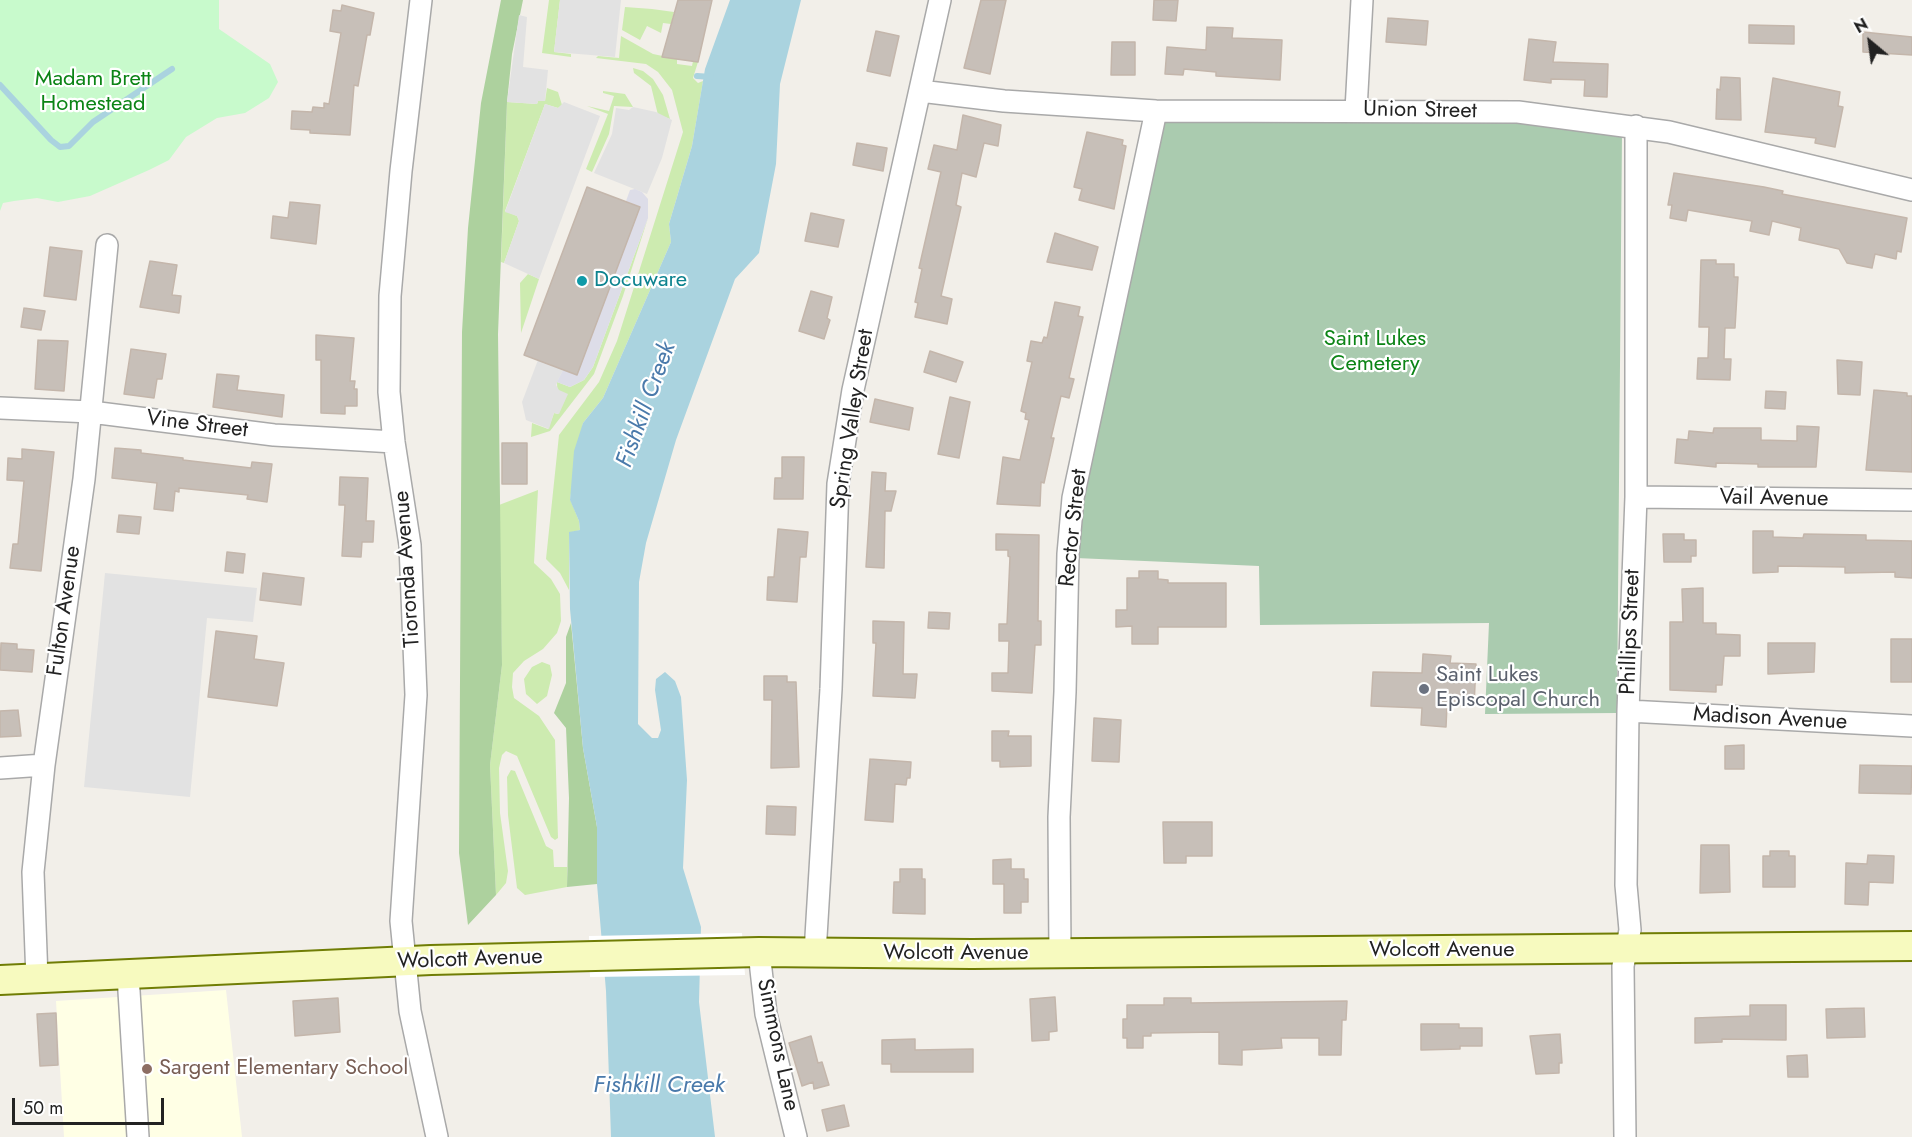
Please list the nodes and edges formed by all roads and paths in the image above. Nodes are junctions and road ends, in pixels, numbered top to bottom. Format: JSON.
{"nodes":[{"id":1,"x":421,"y":0,"type":"edge"},
{"id":2,"x":940,"y":0,"type":"edge"},
{"id":3,"x":1362,"y":0,"type":"edge"},
{"id":4,"x":920,"y":91,"type":"junction"},
{"id":5,"x":1356,"y":110,"type":"junction"},
{"id":6,"x":1156,"y":111,"type":"junction"},
{"id":7,"x":1636,"y":126,"type":"junction"},
{"id":8,"x":1912,"y":190,"type":"edge"},
{"id":9,"x":107,"y":245,"type":"dead end"},
{"id":10,"x":0,"y":408,"type":"edge"},
{"id":11,"x":91,"y":412,"type":"junction"},
{"id":12,"x":394,"y":442,"type":"junction"},
{"id":13,"x":1636,"y":497,"type":"junction"},
{"id":14,"x":1912,"y":500,"type":"edge"},
{"id":15,"x":1628,"y":711,"type":"junction"},
{"id":16,"x":1912,"y":726,"type":"edge"},
{"id":17,"x":44,"y":765,"type":"junction"},
{"id":18,"x":0,"y":768,"type":"edge"},
{"id":19,"x":1912,"y":946,"type":"edge"},
{"id":20,"x":1624,"y":948,"type":"junction"},
{"id":21,"x":751,"y":953,"type":"junction"},
{"id":22,"x":815,"y":953,"type":"junction"},
{"id":23,"x":1060,"y":953,"type":"junction"},
{"id":24,"x":417,"y":961,"type":"junction"},
{"id":25,"x":128,"y":975,"type":"junction"},
{"id":26,"x":37,"y":979,"type":"junction"},
{"id":27,"x":0,"y":980,"type":"edge"},
{"id":28,"x":138,"y":1137,"type":"edge"},
{"id":29,"x":437,"y":1137,"type":"edge"},
{"id":30,"x":796,"y":1137,"type":"edge"},
{"id":31,"x":1625,"y":1137,"type":"edge"}],
"edges":[{"from":1,"to":12,"type":"street","name":"Tioronda Avenue"},
{"from":2,"to":4,"type":"street","name":"Spring Valley Street"},
{"from":3,"to":5,"type":"street"},
{"from":4,"to":6,"type":"street","name":"Union Street"},
{"from":4,"to":22,"type":"street","name":"Spring Valley Street"},
{"from":5,"to":6,"type":"street","name":"Union Street"},
{"from":5,"to":7,"type":"street","name":"Union Street"},
{"from":6,"to":23,"type":"street","name":"Rector Street"},
{"from":7,"to":8,"type":"street","name":"Union Street"},
{"from":7,"to":13,"type":"street","name":"Phillips Street"},
{"from":9,"to":11,"type":"street","name":"Fulton Avenue"},
{"from":10,"to":11,"type":"street","name":"Vine Street"},
{"from":11,"to":12,"type":"street","name":"Vine Street"},
{"from":11,"to":17,"type":"street","name":"Fulton Avenue"},
{"from":12,"to":24,"type":"street","name":"Tioronda Avenue"},
{"from":13,"to":14,"type":"street","name":"Vail Avenue"},
{"from":13,"to":15,"type":"street","name":"Phillips Street"},
{"from":15,"to":16,"type":"street","name":"Madison Avenue"},
{"from":15,"to":20,"type":"street","name":"Phillips Street"},
{"from":17,"to":18,"type":"street"},
{"from":17,"to":26,"type":"street","name":"Fulton Avenue"},
{"from":19,"to":20,"type":"main road","name":"Wolcott Avenue"},
{"from":20,"to":23,"type":"main road","name":"Wolcott Avenue"},
{"from":20,"to":31,"type":"street","name":"Phillips Street"},
{"from":21,"to":22,"type":"main road","name":"Wolcott Avenue"},
{"from":21,"to":24,"type":"main road","name":"Wolcott Avenue"},
{"from":21,"to":30,"type":"street","name":"Simmons Lane"},
{"from":22,"to":23,"type":"main road","name":"Wolcott Avenue"},
{"from":24,"to":25,"type":"main road","name":"Wolcott Avenue"},
{"from":24,"to":29,"type":"street","name":"Tioronda Avenue"},
{"from":25,"to":26,"type":"main road","name":"Wolcott Avenue"},
{"from":25,"to":28,"type":"street"},
{"from":26,"to":27,"type":"main road","name":"Wolcott Avenue"}]}
